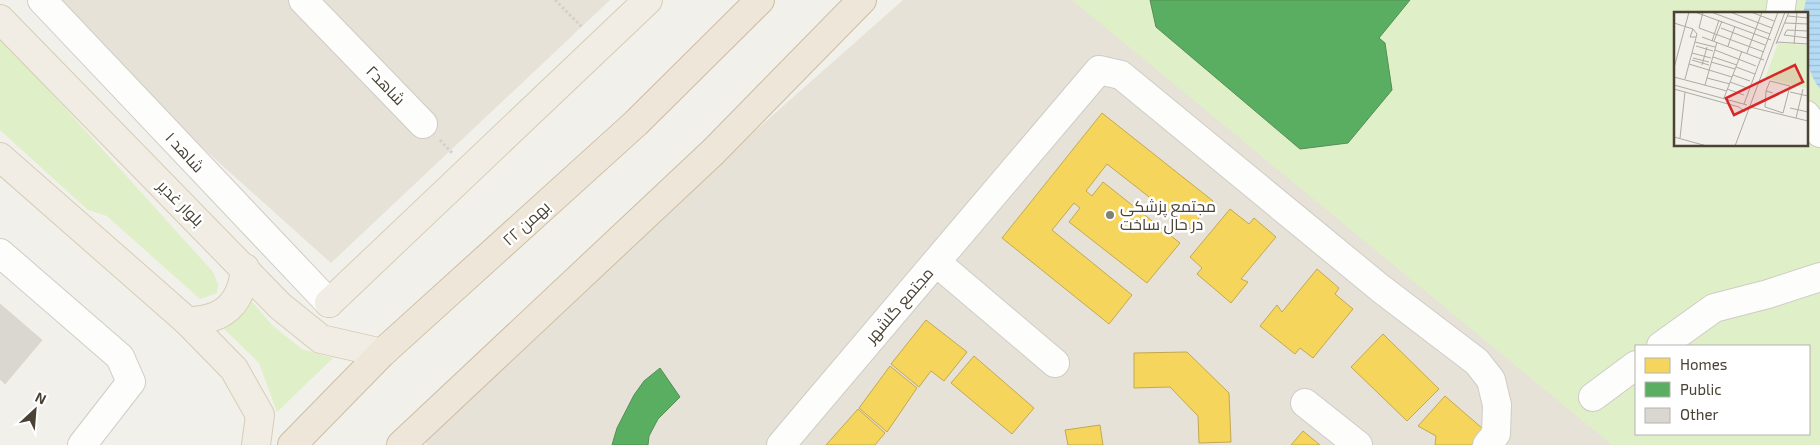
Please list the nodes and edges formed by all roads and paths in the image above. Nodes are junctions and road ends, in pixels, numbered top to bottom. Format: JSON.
{"nodes":[{"id":1,"x":42,"y":0,"type":"edge"},
{"id":2,"x":303,"y":0,"type":"edge"},
{"id":3,"x":555,"y":0,"type":"edge"},
{"id":4,"x":648,"y":0,"type":"edge"},
{"id":5,"x":760,"y":0,"type":"edge"},
{"id":6,"x":862,"y":0,"type":"edge"},
{"id":7,"x":0,"y":19,"type":"edge"},
{"id":8,"x":600,"y":45,"type":"junction"},
{"id":9,"x":1808,"y":118,"type":"edge"},
{"id":10,"x":423,"y":124,"type":"joint"},
{"id":11,"x":1820,"y":133,"type":"edge"},
{"id":12,"x":0,"y":157,"type":"edge"},
{"id":13,"x":469,"y":170,"type":"junction"},
{"id":14,"x":0,"y":254,"type":"edge"},
{"id":15,"x":936,"y":262,"type":"junction"},
{"id":16,"x":245,"y":268,"type":"junction"},
{"id":17,"x":1820,"y":276,"type":"edge"},
{"id":18,"x":328,"y":303,"type":"joint"},
{"id":19,"x":187,"y":321,"type":"junction"},
{"id":20,"x":1662,"y":345,"type":"edge"},
{"id":21,"x":382,"y":353,"type":"junction"},
{"id":22,"x":1054,"y":363,"type":"dead end"},
{"id":23,"x":1635,"y":366,"type":"edge"},
{"id":24,"x":1593,"y":397,"type":"dead end"},
{"id":25,"x":1305,"y":403,"type":"dead end"},
{"id":26,"x":414,"y":441,"type":"edge"},
{"id":27,"x":82,"y":445,"type":"edge"},
{"id":28,"x":256,"y":445,"type":"edge"},
{"id":29,"x":292,"y":445,"type":"edge"},
{"id":30,"x":781,"y":445,"type":"edge"},
{"id":31,"x":1358,"y":445,"type":"edge"},
{"id":32,"x":1487,"y":445,"type":"edge"}],
"edges":[{"from":1,"to":18,"type":"street","name":"شاهد ۱"},
{"from":2,"to":10,"type":"street","name":"شاهد۲"},
{"from":3,"to":8,"type":"path"},
{"from":4,"to":8,"type":"main road"},
{"from":5,"to":21,"type":"highway","name":"۲۲ بهمن"},
{"from":6,"to":26,"type":"highway"},
{"from":7,"to":16,"type":"main road","name":"بلوار غدیر"},
{"from":8,"to":13,"type":"main road"},
{"from":9,"to":11,"type":"street"},
{"from":10,"to":13,"type":"path"},
{"from":12,"to":19,"type":"main road"},
{"from":13,"to":18,"type":"main road"},
{"from":14,"to":27,"type":"street"},
{"from":15,"to":22,"type":"street","name":"مجتمع گلشهر"},
{"from":15,"to":30,"type":"street","name":"مجتمع گلشهر"},
{"from":15,"to":32,"type":"street"},
{"from":16,"to":19,"type":"main road"},
{"from":16,"to":21,"type":"main road","name":"بلوار غدیر"},
{"from":17,"to":20,"type":"street"},
{"from":19,"to":28,"type":"main road"},
{"from":21,"to":29,"type":"highway","name":"۲۲ بهمن"},
{"from":23,"to":24,"type":"street"},
{"from":25,"to":31,"type":"street"}]}
